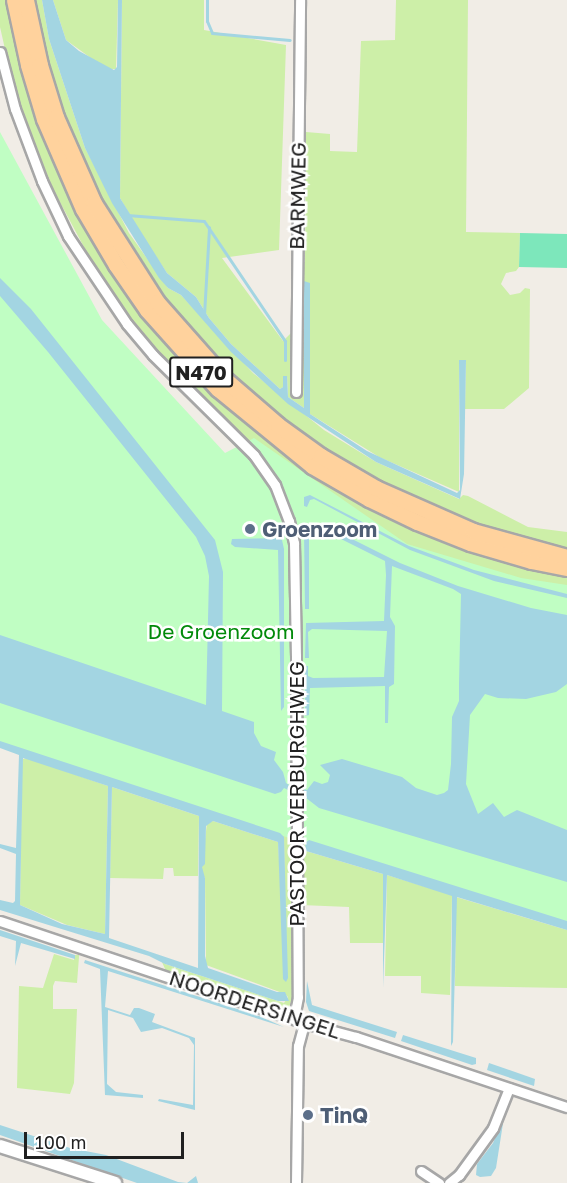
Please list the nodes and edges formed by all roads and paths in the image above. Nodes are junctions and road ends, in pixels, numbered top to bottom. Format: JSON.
{"nodes":[{"id":1,"x":15,"y":0,"type":"edge"},
{"id":2,"x":26,"y":0,"type":"edge"},
{"id":3,"x":300,"y":0,"type":"edge"},
{"id":4,"x":0,"y":52,"type":"edge"},
{"id":5,"x":296,"y":392,"type":"dead end"},
{"id":6,"x":567,"y":556,"type":"edge"},
{"id":7,"x":567,"y":568,"type":"edge"},
{"id":8,"x":0,"y":921,"type":"edge"},
{"id":9,"x":294,"y":1017,"type":"junction"},
{"id":10,"x":304,"y":1023,"type":"junction"},
{"id":11,"x":509,"y":1088,"type":"junction"},
{"id":12,"x":567,"y":1107,"type":"edge"},
{"id":13,"x":0,"y":1146,"type":"edge"},
{"id":14,"x":420,"y":1171,"type":"dead end"},
{"id":15,"x":115,"y":1183,"type":"edge"},
{"id":16,"x":296,"y":1183,"type":"edge"},
{"id":17,"x":439,"y":1183,"type":"edge"},
{"id":18,"x":448,"y":1183,"type":"edge"}],
"edges":[{"from":1,"to":7,"type":"main road","number":"N470"},
{"from":2,"to":6,"type":"main road","number":"N470"},
{"from":3,"to":5,"type":"street","name":"BARMWEG"},
{"from":4,"to":9,"type":"street","name":"PASTOOR VERBURGHWEG"},
{"from":8,"to":9,"type":"street","name":"NOORDERSINGEL"},
{"from":9,"to":10,"type":"street","name":"NOORDERSINGEL"},
{"from":10,"to":11,"type":"street","name":"NOORDERSINGEL"},
{"from":10,"to":16,"type":"street"},
{"from":11,"to":12,"type":"street","name":"NOORDERSINGEL"},
{"from":11,"to":18,"type":"street"},
{"from":13,"to":15,"type":"street"},
{"from":14,"to":17,"type":"street"}]}
